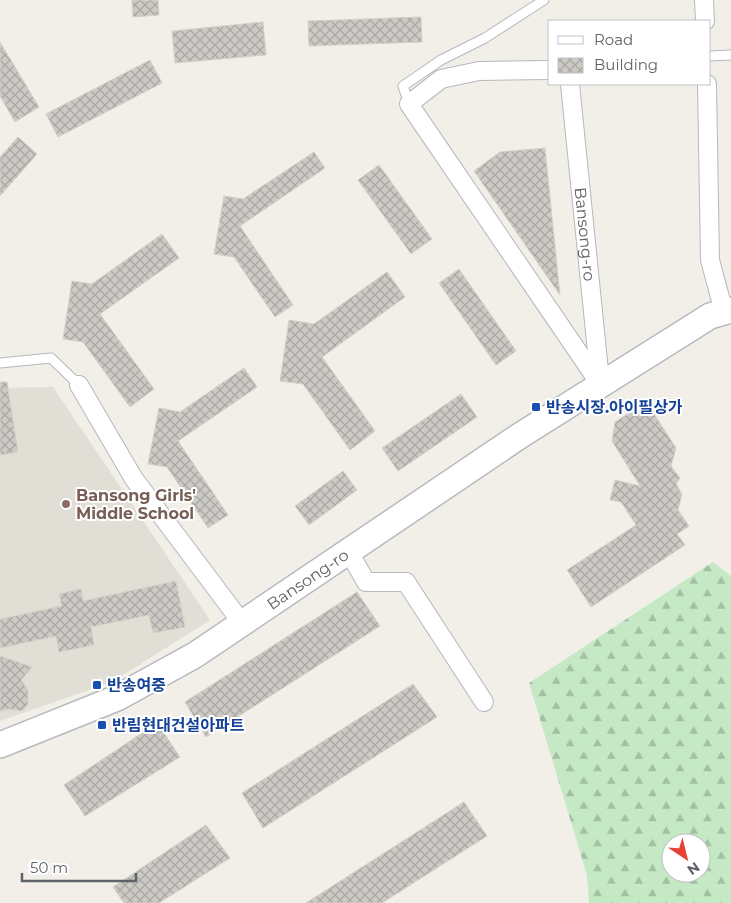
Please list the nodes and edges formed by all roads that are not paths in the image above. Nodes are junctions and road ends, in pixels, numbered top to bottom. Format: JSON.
{"nodes":[{"id":1,"x":544,"y":0,"type":"edge"},
{"id":2,"x":704,"y":0,"type":"edge"},
{"id":3,"x":705,"y":20,"type":"edge"},
{"id":4,"x":731,"y":55,"type":"edge"},
{"id":5,"x":711,"y":56,"type":"edge"},
{"id":6,"x":548,"y":70,"type":"edge"},
{"id":7,"x":570,"y":85,"type":"edge"},
{"id":8,"x":708,"y":85,"type":"edge"},
{"id":9,"x":409,"y":104,"type":"junction"},
{"id":10,"x":728,"y":311,"type":"edge"},
{"id":11,"x":0,"y":363,"type":"edge"},
{"id":12,"x":600,"y":384,"type":"junction"},
{"id":13,"x":79,"y":385,"type":"joint"},
{"id":14,"x":349,"y":552,"type":"junction"},
{"id":15,"x":242,"y":623,"type":"junction"},
{"id":16,"x":484,"y":702,"type":"dead end"},
{"id":17,"x":0,"y":745,"type":"edge"}],
"edges":[{"from":1,"to":9,"type":"lane"},
{"from":2,"to":3,"type":"street"},
{"from":4,"to":5,"type":"lane"},
{"from":6,"to":9,"type":"street"},
{"from":7,"to":12,"type":"street","name":"Bansong-ro"},
{"from":8,"to":10,"type":"street"},
{"from":9,"to":12,"type":"street"},
{"from":10,"to":12,"type":"street","name":"Bansong-ro"},
{"from":11,"to":13,"type":"lane"},
{"from":12,"to":14,"type":"street","name":"Bansong-ro"},
{"from":13,"to":15,"type":"street"},
{"from":14,"to":15,"type":"street","name":"Bansong-ro"},
{"from":14,"to":16,"type":"street"},
{"from":15,"to":17,"type":"street","name":"Bansong-ro"}]}
